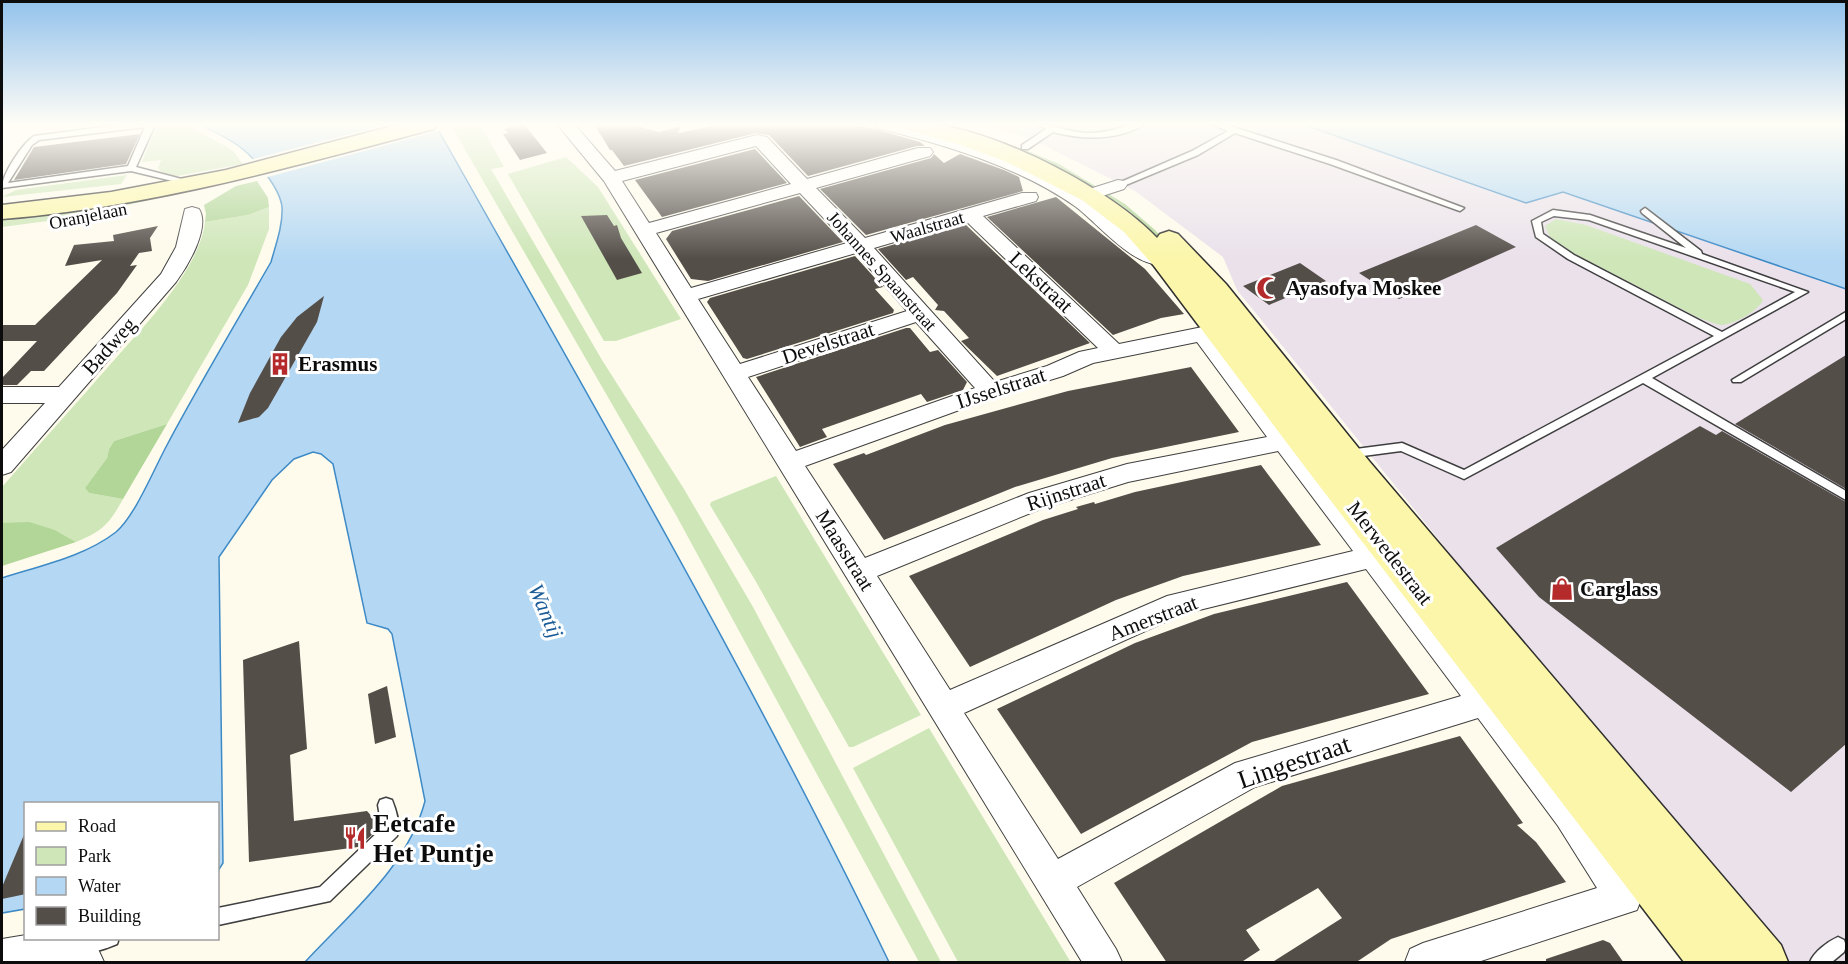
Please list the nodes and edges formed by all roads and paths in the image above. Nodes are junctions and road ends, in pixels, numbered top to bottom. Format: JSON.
{"nodes":[{"id":1,"x":12,"y":169,"type":"edge"},
{"id":2,"x":124,"y":169,"type":"edge"},
{"id":3,"x":135,"y":169,"type":"edge"},
{"id":4,"x":258,"y":169,"type":"edge"},
{"id":5,"x":604,"y":169,"type":"edge"},
{"id":6,"x":640,"y":169,"type":"edge"},
{"id":7,"x":788,"y":169,"type":"edge"},
{"id":8,"x":845,"y":169,"type":"edge"},
{"id":9,"x":1018,"y":169,"type":"edge"},
{"id":10,"x":1048,"y":169,"type":"edge"},
{"id":11,"x":1075,"y":169,"type":"edge"},
{"id":12,"x":1156,"y":169,"type":"edge"},
{"id":13,"x":1352,"y":169,"type":"edge"},
{"id":14,"x":228,"y":177,"type":"junction"},
{"id":15,"x":611,"y":178,"type":"junction"},
{"id":16,"x":190,"y":184,"type":"junction"},
{"id":17,"x":2,"y":186,"type":"edge"},
{"id":18,"x":805,"y":186,"type":"junction"},
{"id":19,"x":1105,"y":190,"type":"junction"},
{"id":20,"x":1029,"y":197,"type":"dead end"},
{"id":21,"x":1460,"y":208,"type":"dead end"},
{"id":22,"x":1646,"y":211,"type":"dead end"},
{"id":23,"x":2,"y":212,"type":"edge"},
{"id":24,"x":192,"y":213,"type":"dead end"},
{"id":25,"x":969,"y":214,"type":"junction"},
{"id":26,"x":2,"y":231,"type":"edge"},
{"id":27,"x":643,"y":231,"type":"junction"},
{"id":28,"x":861,"y":246,"type":"junction"},
{"id":29,"x":1706,"y":259,"type":"junction"},
{"id":30,"x":1163,"y":260,"type":"junction"},
{"id":31,"x":686,"y":296,"type":"junction"},
{"id":32,"x":921,"y":313,"type":"junction"},
{"id":33,"x":1846,"y":315,"type":"edge"},
{"id":34,"x":1210,"y":333,"type":"junction"},
{"id":35,"x":1722,"y":336,"type":"junction"},
{"id":36,"x":1113,"y":350,"type":"junction"},
{"id":37,"x":735,"y":373,"type":"junction"},
{"id":38,"x":1645,"y":379,"type":"junction"},
{"id":39,"x":1737,"y":380,"type":"dead end"},
{"id":40,"x":990,"y":391,"type":"junction"},
{"id":41,"x":2,"y":395,"type":"edge"},
{"id":42,"x":65,"y":395,"type":"junction"},
{"id":43,"x":1283,"y":442,"type":"junction"},
{"id":44,"x":1331,"y":457,"type":"junction"},
{"id":45,"x":790,"y":462,"type":"junction"},
{"id":46,"x":2,"y":466,"type":"edge"},
{"id":47,"x":1846,"y":496,"type":"edge"},
{"id":48,"x":1371,"y":556,"type":"junction"},
{"id":49,"x":859,"y":572,"type":"junction"},
{"id":50,"x":1484,"y":703,"type":"junction"},
{"id":51,"x":944,"y":707,"type":"junction"},
{"id":52,"x":386,"y":805,"type":"dead end"},
{"id":53,"x":1570,"y":815,"type":"junction"},
{"id":54,"x":1620,"y":844,"type":"junction"},
{"id":55,"x":1053,"y":881,"type":"junction"},
{"id":56,"x":219,"y":917,"type":"edge"},
{"id":57,"x":109,"y":940,"type":"edge"},
{"id":58,"x":1838,"y":946,"type":"dead end"},
{"id":59,"x":75,"y":955,"type":"edge"},
{"id":60,"x":2,"y":957,"type":"edge"},
{"id":61,"x":1103,"y":963,"type":"edge"},
{"id":62,"x":1423,"y":963,"type":"edge"},
{"id":63,"x":1714,"y":963,"type":"edge"},
{"id":64,"x":1764,"y":963,"type":"edge"},
{"id":65,"x":1819,"y":963,"type":"edge"}],
"edges":[{"from":1,"to":17,"type":"lane"},
{"from":2,"to":17,"type":"lane"},
{"from":3,"to":16,"type":"lane"},
{"from":4,"to":14,"type":"main road"},
{"from":5,"to":15,"type":"street","name":"Maasstraat"},
{"from":6,"to":15,"type":"street"},
{"from":7,"to":18,"type":"street","name":"Johannes Spaanstraat"},
{"from":8,"to":18,"type":"street"},
{"from":9,"to":30,"type":"street","name":"Merwedestraat"},
{"from":10,"to":19,"type":"main road","name":"Merwedestraat"},
{"from":11,"to":19,"type":"main road","name":"Merwedestraat"},
{"from":12,"to":19,"type":"lane"},
{"from":13,"to":21,"type":"lane"},
{"from":14,"to":16,"type":"main road","name":"Oranjelaan"},
{"from":14,"to":26,"type":"main road","name":"Oranjelaan"},
{"from":15,"to":27,"type":"street","name":"Maasstraat"},
{"from":16,"to":23,"type":"main road","name":"Oranjelaan"},
{"from":18,"to":27,"type":"street"},
{"from":18,"to":28,"type":"street","name":"Johannes Spaanstraat"},
{"from":19,"to":30,"type":"main road","name":"Merwedestraat"},
{"from":19,"to":44,"type":"main road","name":"Merwedestraat"},
{"from":20,"to":25,"type":"street","name":"Waalstraat"},
{"from":22,"to":29,"type":"lane"},
{"from":24,"to":42,"type":"street","name":"Badweg"},
{"from":25,"to":28,"type":"street","name":"Waalstraat"},
{"from":25,"to":36,"type":"street","name":"Lekstraat"},
{"from":27,"to":31,"type":"street","name":"Maasstraat"},
{"from":28,"to":31,"type":"street","name":"Waalstraat"},
{"from":28,"to":32,"type":"street","name":"Johannes Spaanstraat"},
{"from":29,"to":35,"type":"lane"},
{"from":29,"to":35,"type":"lane"},
{"from":30,"to":34,"type":"main road","name":"Merwedestraat"},
{"from":31,"to":37,"type":"street","name":"Maasstraat"},
{"from":32,"to":37,"type":"street","name":"Develstraat"},
{"from":32,"to":40,"type":"street","name":"Johannes Spaanstraat"},
{"from":33,"to":39,"type":"lane"},
{"from":34,"to":36,"type":"street","name":"IJsselstraat"},
{"from":34,"to":43,"type":"street","name":"Merwedestraat"},
{"from":34,"to":44,"type":"main road","name":"Merwedestraat"},
{"from":35,"to":38,"type":"lane"},
{"from":36,"to":40,"type":"street","name":"IJsselstraat"},
{"from":37,"to":45,"type":"street","name":"Maasstraat"},
{"from":38,"to":44,"type":"lane"},
{"from":38,"to":47,"type":"lane"},
{"from":40,"to":45,"type":"street","name":"IJsselstraat"},
{"from":41,"to":42,"type":"street"},
{"from":42,"to":46,"type":"street","name":"Badweg"},
{"from":43,"to":48,"type":"street","name":"Merwedestraat"},
{"from":43,"to":49,"type":"street","name":"Rijnstraat"},
{"from":44,"to":54,"type":"main road","name":"Merwedestraat"},
{"from":44,"to":64,"type":"main road","name":"Merwedestraat"},
{"from":45,"to":49,"type":"street","name":"Maasstraat"},
{"from":48,"to":50,"type":"street","name":"Merwedestraat"},
{"from":48,"to":51,"type":"street","name":"Amerstraat"},
{"from":49,"to":51,"type":"street","name":"Maasstraat"},
{"from":50,"to":53,"type":"street","name":"Merwedestraat"},
{"from":50,"to":55,"type":"street","name":"Lingestraat"},
{"from":51,"to":55,"type":"street","name":"Maasstraat"},
{"from":52,"to":56,"type":"lane"},
{"from":53,"to":54,"type":"street","name":"Merwedestraat"},
{"from":53,"to":62,"type":"street","name":"Merwedestraat"},
{"from":54,"to":63,"type":"main road","name":"Merwedestraat"},
{"from":55,"to":61,"type":"street","name":"Maasstraat"},
{"from":57,"to":59,"type":"lane"},
{"from":58,"to":65,"type":"lane"},
{"from":59,"to":60,"type":"street"}]}
